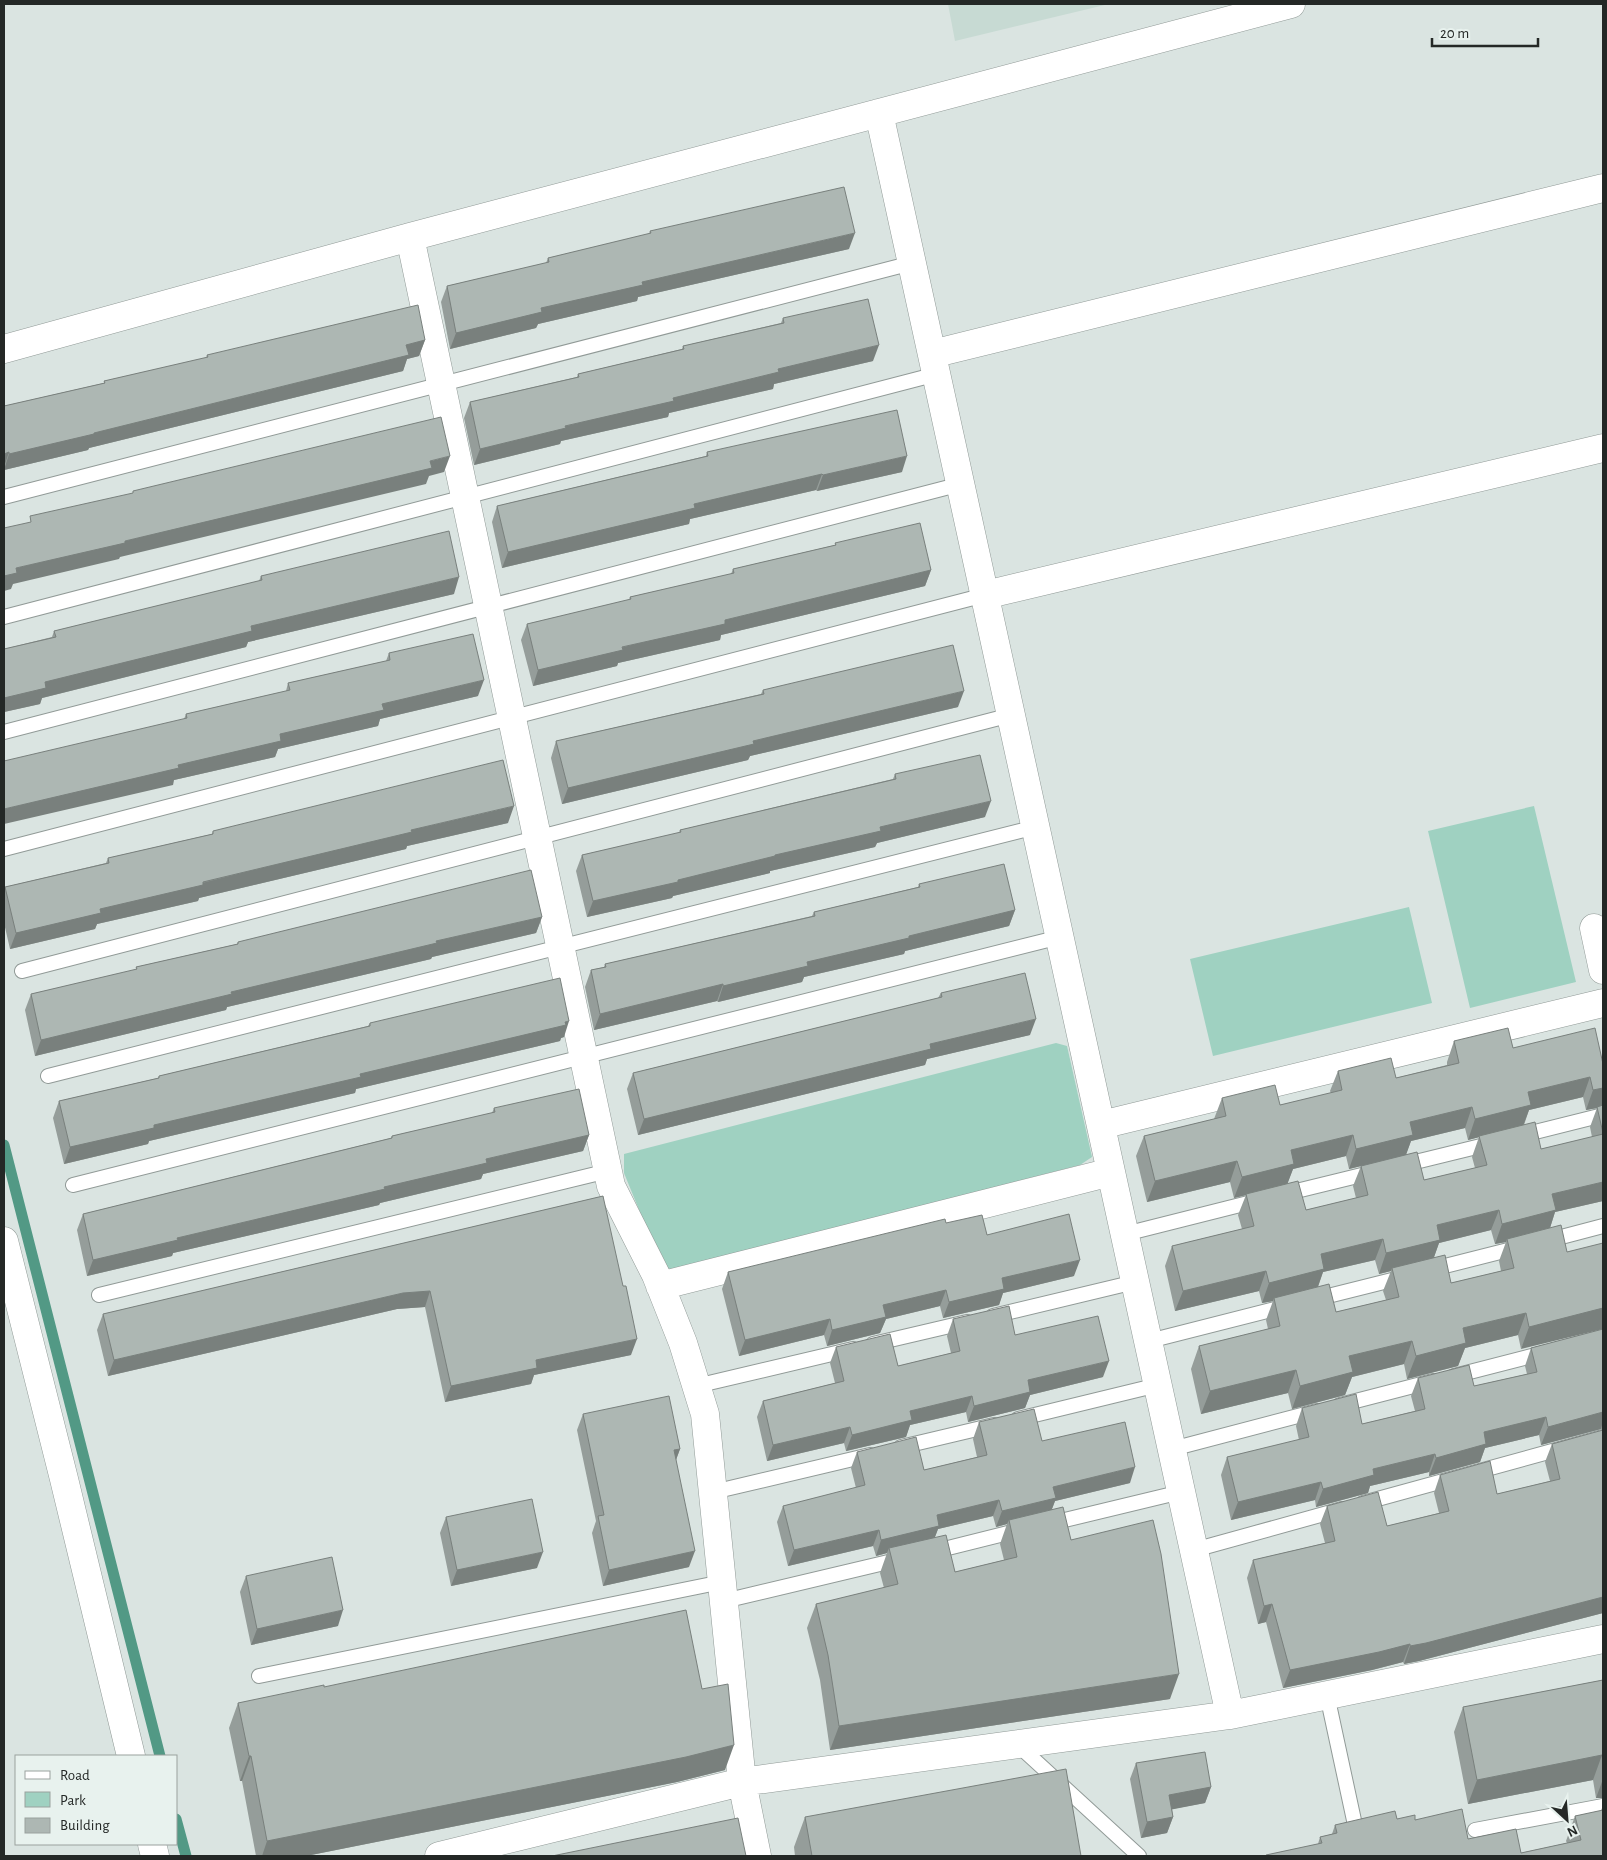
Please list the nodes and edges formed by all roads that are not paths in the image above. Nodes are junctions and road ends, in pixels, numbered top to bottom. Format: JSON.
{"nodes":[{"id":1,"x":1291,"y":4,"type":"edge"},
{"id":2,"x":879,"y":113,"type":"junction"},
{"id":3,"x":1603,"y":188,"type":"edge"},
{"id":4,"x":410,"y":237,"type":"junction"},
{"id":5,"x":912,"y":263,"type":"junction"},
{"id":6,"x":4,"y":349,"type":"edge"},
{"id":7,"x":935,"y":364,"type":"junction"},
{"id":8,"x":441,"y":384,"type":"junction"},
{"id":9,"x":1603,"y":448,"type":"edge"},
{"id":10,"x":961,"y":484,"type":"junction"},
{"id":11,"x":465,"y":496,"type":"junction"},
{"id":12,"x":4,"y":497,"type":"edge"},
{"id":13,"x":985,"y":595,"type":"junction"},
{"id":14,"x":488,"y":606,"type":"junction"},
{"id":15,"x":4,"y":617,"type":"edge"},
{"id":16,"x":1011,"y":715,"type":"junction"},
{"id":17,"x":512,"y":717,"type":"junction"},
{"id":18,"x":4,"y":732,"type":"edge"},
{"id":19,"x":1036,"y":827,"type":"junction"},
{"id":20,"x":537,"y":837,"type":"junction"},
{"id":21,"x":4,"y":849,"type":"edge"},
{"id":22,"x":1599,"y":927,"type":"edge"},
{"id":23,"x":1060,"y":937,"type":"junction"},
{"id":24,"x":560,"y":946,"type":"junction"},
{"id":25,"x":22,"y":970,"type":"dead end"},
{"id":26,"x":1603,"y":970,"type":"edge"},
{"id":27,"x":1603,"y":1003,"type":"edge"},
{"id":28,"x":584,"y":1058,"type":"junction"},
{"id":29,"x":48,"y":1076,"type":"dead end"},
{"id":30,"x":1603,"y":1116,"type":"edge"},
{"id":31,"x":1101,"y":1125,"type":"junction"},
{"id":32,"x":608,"y":1171,"type":"junction"},
{"id":33,"x":1111,"y":1172,"type":"junction"},
{"id":34,"x":73,"y":1186,"type":"dead end"},
{"id":35,"x":1603,"y":1226,"type":"edge"},
{"id":36,"x":1125,"y":1234,"type":"junction"},
{"id":37,"x":4,"y":1241,"type":"edge"},
{"id":38,"x":1136,"y":1282,"type":"junction"},
{"id":39,"x":660,"y":1286,"type":"junction"},
{"id":40,"x":98,"y":1295,"type":"dead end"},
{"id":41,"x":1148,"y":1341,"type":"junction"},
{"id":42,"x":1565,"y":1347,"type":"edge"},
{"id":43,"x":696,"y":1386,"type":"junction"},
{"id":44,"x":1158,"y":1386,"type":"junction"},
{"id":45,"x":1603,"y":1437,"type":"edge"},
{"id":46,"x":1172,"y":1448,"type":"junction"},
{"id":47,"x":713,"y":1492,"type":"junction"},
{"id":48,"x":1181,"y":1492,"type":"junction"},
{"id":49,"x":1194,"y":1550,"type":"junction"},
{"id":50,"x":723,"y":1592,"type":"junction"},
{"id":51,"x":1603,"y":1639,"type":"edge"},
{"id":52,"x":259,"y":1676,"type":"dead end"},
{"id":53,"x":1327,"y":1696,"type":"junction"},
{"id":54,"x":1230,"y":1715,"type":"junction"},
{"id":55,"x":1018,"y":1744,"type":"junction"},
{"id":56,"x":131,"y":1755,"type":"edge"},
{"id":57,"x":742,"y":1782,"type":"junction"},
{"id":58,"x":1603,"y":1806,"type":"edge"},
{"id":59,"x":1355,"y":1825,"type":"edge"},
{"id":60,"x":1475,"y":1830,"type":"dead end"},
{"id":61,"x":439,"y":1856,"type":"edge"},
{"id":62,"x":757,"y":1856,"type":"edge"},
{"id":63,"x":1139,"y":1856,"type":"edge"}],
"edges":[{"from":1,"to":2,"type":"street"},
{"from":2,"to":4,"type":"street"},
{"from":2,"to":5,"type":"street"},
{"from":3,"to":7,"type":"street"},
{"from":4,"to":6,"type":"street"},
{"from":4,"to":8,"type":"street"},
{"from":5,"to":7,"type":"street"},
{"from":5,"to":8,"type":"lane"},
{"from":7,"to":10,"type":"street"},
{"from":7,"to":11,"type":"lane"},
{"from":8,"to":11,"type":"street"},
{"from":8,"to":12,"type":"lane"},
{"from":9,"to":13,"type":"street"},
{"from":10,"to":13,"type":"street"},
{"from":10,"to":14,"type":"lane"},
{"from":11,"to":14,"type":"street"},
{"from":11,"to":15,"type":"lane"},
{"from":13,"to":16,"type":"street"},
{"from":13,"to":17,"type":"lane"},
{"from":14,"to":17,"type":"street"},
{"from":14,"to":18,"type":"lane"},
{"from":16,"to":19,"type":"street"},
{"from":16,"to":20,"type":"lane"},
{"from":17,"to":20,"type":"street"},
{"from":17,"to":21,"type":"lane"},
{"from":19,"to":23,"type":"street"},
{"from":19,"to":24,"type":"lane"},
{"from":20,"to":24,"type":"street"},
{"from":20,"to":25,"type":"lane"},
{"from":22,"to":26,"type":"street"},
{"from":23,"to":28,"type":"lane"},
{"from":23,"to":31,"type":"street"},
{"from":24,"to":28,"type":"street"},
{"from":24,"to":29,"type":"lane"},
{"from":27,"to":31,"type":"street"},
{"from":28,"to":32,"type":"street"},
{"from":28,"to":34,"type":"lane"},
{"from":30,"to":36,"type":"lane"},
{"from":31,"to":33,"type":"street"},
{"from":32,"to":39,"type":"street"},
{"from":32,"to":40,"type":"lane"},
{"from":33,"to":36,"type":"street"},
{"from":33,"to":39,"type":"street"},
{"from":35,"to":41,"type":"lane"},
{"from":36,"to":38,"type":"street"},
{"from":37,"to":56,"type":"street"},
{"from":38,"to":41,"type":"street"},
{"from":38,"to":43,"type":"lane"},
{"from":39,"to":43,"type":"street"},
{"from":41,"to":44,"type":"street"},
{"from":42,"to":46,"type":"lane"},
{"from":43,"to":47,"type":"street"},
{"from":44,"to":46,"type":"street"},
{"from":44,"to":47,"type":"lane"},
{"from":45,"to":49,"type":"lane"},
{"from":46,"to":48,"type":"street"},
{"from":47,"to":50,"type":"street"},
{"from":48,"to":49,"type":"street"},
{"from":48,"to":50,"type":"lane"},
{"from":49,"to":54,"type":"street"},
{"from":50,"to":52,"type":"lane"},
{"from":50,"to":57,"type":"street"},
{"from":51,"to":53,"type":"street"},
{"from":53,"to":54,"type":"street"},
{"from":53,"to":59,"type":"lane"},
{"from":54,"to":55,"type":"street"},
{"from":55,"to":57,"type":"street"},
{"from":55,"to":63,"type":"lane"},
{"from":57,"to":61,"type":"street"},
{"from":57,"to":62,"type":"street"},
{"from":58,"to":60,"type":"lane"}]}
